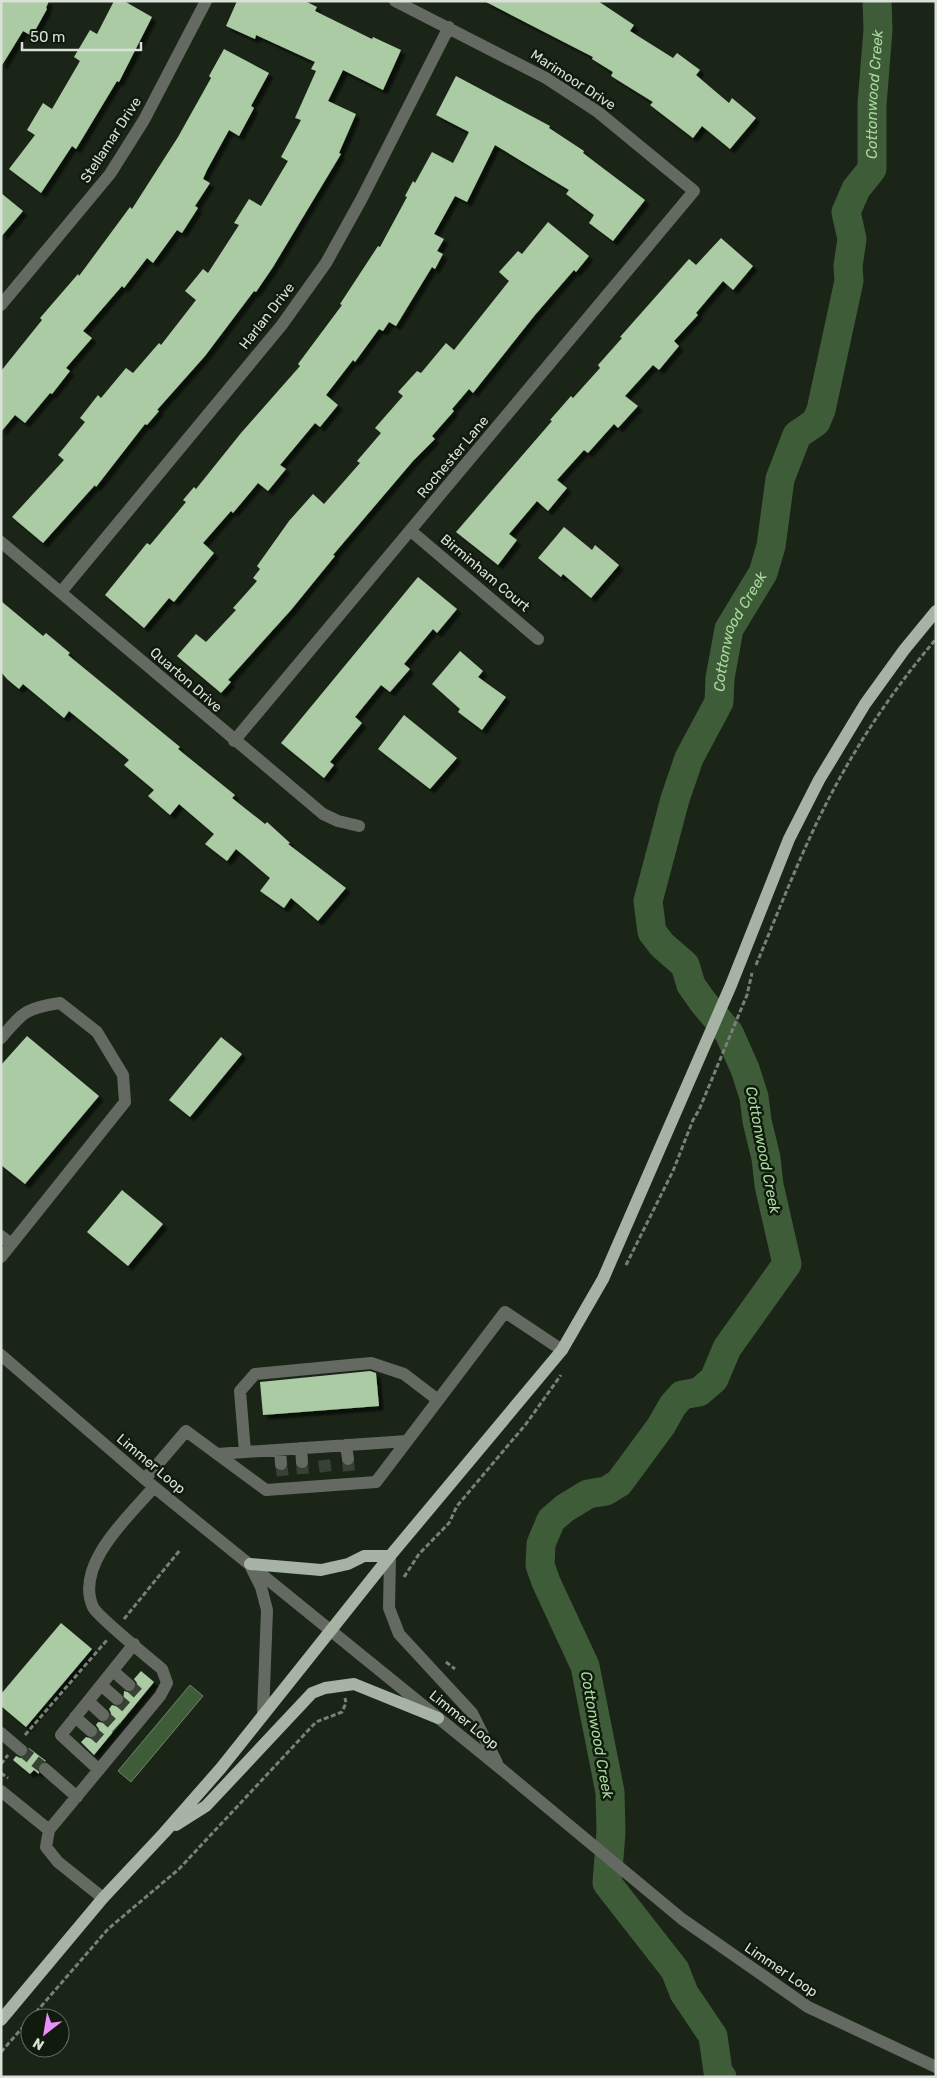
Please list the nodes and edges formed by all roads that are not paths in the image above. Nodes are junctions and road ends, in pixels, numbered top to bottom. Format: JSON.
{"nodes":[{"id":1,"x":206,"y":1,"type":"edge"},
{"id":2,"x":395,"y":1,"type":"edge"},
{"id":3,"x":449,"y":27,"type":"junction"},
{"id":4,"x":694,"y":191,"type":"joint"},
{"id":5,"x":1,"y":305,"type":"edge"},
{"id":6,"x":412,"y":531,"type":"junction"},
{"id":7,"x":1,"y":542,"type":"edge"},
{"id":8,"x":61,"y":592,"type":"junction"},
{"id":9,"x":936,"y":611,"type":"edge"},
{"id":10,"x":538,"y":639,"type":"dead end"},
{"id":11,"x":234,"y":741,"type":"junction"},
{"id":12,"x":359,"y":826,"type":"dead end"},
{"id":13,"x":1,"y":1038,"type":"edge"},
{"id":14,"x":6,"y":1240,"type":"edge"},
{"id":15,"x":1,"y":1257,"type":"edge"},
{"id":16,"x":562,"y":1350,"type":"junction"},
{"id":17,"x":1,"y":1355,"type":"edge"},
{"id":18,"x":438,"y":1400,"type":"junction"},
{"id":19,"x":407,"y":1441,"type":"junction"},
{"id":20,"x":346,"y":1445,"type":"junction"},
{"id":21,"x":322,"y":1447,"type":"junction"},
{"id":22,"x":300,"y":1448,"type":"junction"},
{"id":23,"x":280,"y":1450,"type":"junction"},
{"id":24,"x":245,"y":1452,"type":"junction"},
{"id":25,"x":217,"y":1454,"type":"junction"},
{"id":26,"x":348,"y":1459,"type":"tunnel mouth"},
{"id":27,"x":324,"y":1460,"type":"tunnel mouth"},
{"id":28,"x":302,"y":1462,"type":"tunnel mouth"},
{"id":29,"x":281,"y":1464,"type":"tunnel mouth"},
{"id":30,"x":150,"y":1483,"type":"junction"},
{"id":31,"x":390,"y":1556,"type":"junction"},
{"id":32,"x":250,"y":1564,"type":"junction"},
{"id":33,"x":330,"y":1629,"type":"junction"},
{"id":34,"x":134,"y":1644,"type":"junction"},
{"id":35,"x":112,"y":1671,"type":"junction"},
{"id":36,"x":101,"y":1685,"type":"junction"},
{"id":37,"x":129,"y":1685,"type":"tunnel mouth"},
{"id":38,"x":117,"y":1699,"type":"tunnel mouth"},
{"id":39,"x":88,"y":1701,"type":"junction"},
{"id":40,"x":131,"y":1711,"type":"tunnel mouth"},
{"id":41,"x":263,"y":1714,"type":"junction"},
{"id":42,"x":104,"y":1716,"type":"tunnel mouth"},
{"id":43,"x":75,"y":1717,"type":"junction"},
{"id":44,"x":438,"y":1718,"type":"junction"},
{"id":45,"x":141,"y":1719,"type":"junction"},
{"id":46,"x":117,"y":1728,"type":"tunnel mouth"},
{"id":47,"x":91,"y":1731,"type":"tunnel mouth"},
{"id":48,"x":1,"y":1734,"type":"edge"},
{"id":49,"x":127,"y":1736,"type":"junction"},
{"id":50,"x":104,"y":1742,"type":"tunnel mouth"},
{"id":51,"x":20,"y":1745,"type":"tunnel mouth"},
{"id":52,"x":114,"y":1751,"type":"junction"},
{"id":53,"x":500,"y":1768,"type":"junction"},
{"id":54,"x":45,"y":1769,"type":"tunnel mouth"},
{"id":55,"x":99,"y":1770,"type":"junction"},
{"id":56,"x":1,"y":1791,"type":"edge"},
{"id":57,"x":77,"y":1797,"type":"junction"},
{"id":58,"x":49,"y":1830,"type":"junction"},
{"id":59,"x":164,"y":1833,"type":"junction"},
{"id":60,"x":103,"y":1898,"type":"junction"},
{"id":61,"x":1,"y":2020,"type":"edge"},
{"id":62,"x":936,"y":2067,"type":"edge"}],
"edges":[{"from":1,"to":5,"type":"street","name":"Stellamar Drive"},
{"from":2,"to":3,"type":"street","name":"Marimoor Drive"},
{"from":3,"to":4,"type":"street","name":"Marimoor Drive"},
{"from":3,"to":8,"type":"street","name":"Harlan Drive"},
{"from":4,"to":6,"type":"street","name":"Rochester Lane"},
{"from":6,"to":10,"type":"street","name":"Birminham Court"},
{"from":6,"to":11,"type":"street","name":"Rochester Lane"},
{"from":7,"to":8,"type":"street","name":"Quarton Drive"},
{"from":8,"to":11,"type":"street","name":"Quarton Drive"},
{"from":9,"to":16,"type":"main road"},
{"from":11,"to":12,"type":"street","name":"Quarton Drive"},
{"from":13,"to":14,"type":"street"},
{"from":14,"to":15,"type":"street"},
{"from":16,"to":18,"type":"street"},
{"from":16,"to":31,"type":"main road"},
{"from":17,"to":30,"type":"street","name":"Limmer Loop"},
{"from":18,"to":19,"type":"street"},
{"from":18,"to":24,"type":"street"},
{"from":19,"to":20,"type":"street"},
{"from":19,"to":25,"type":"street"},
{"from":20,"to":21,"type":"street"},
{"from":20,"to":26,"type":"street"},
{"from":21,"to":22,"type":"street"},
{"from":21,"to":27,"type":"street"},
{"from":22,"to":23,"type":"street"},
{"from":22,"to":28,"type":"street"},
{"from":23,"to":24,"type":"street"},
{"from":23,"to":29,"type":"street"},
{"from":24,"to":25,"type":"street"},
{"from":25,"to":30,"type":"street"},
{"from":30,"to":32,"type":"street","name":"Limmer Loop"},
{"from":30,"to":34,"type":"street"},
{"from":31,"to":32,"type":"main road"},
{"from":31,"to":33,"type":"main road"},
{"from":31,"to":53,"type":"street"},
{"from":32,"to":33,"type":"street","name":"Limmer Loop"},
{"from":32,"to":41,"type":"street"},
{"from":33,"to":41,"type":"main road"},
{"from":33,"to":44,"type":"street","name":"Limmer Loop"},
{"from":34,"to":35,"type":"street"},
{"from":34,"to":45,"type":"street"},
{"from":35,"to":36,"type":"street"},
{"from":35,"to":37,"type":"street"},
{"from":36,"to":38,"type":"street"},
{"from":36,"to":39,"type":"street"},
{"from":39,"to":42,"type":"street"},
{"from":39,"to":43,"type":"street"},
{"from":40,"to":45,"type":"street"},
{"from":41,"to":59,"type":"main road"},
{"from":43,"to":47,"type":"street"},
{"from":43,"to":55,"type":"street"},
{"from":44,"to":53,"type":"street","name":"Limmer Loop"},
{"from":44,"to":59,"type":"main road"},
{"from":45,"to":49,"type":"street"},
{"from":46,"to":49,"type":"street"},
{"from":48,"to":51,"type":"street"},
{"from":49,"to":52,"type":"street"},
{"from":50,"to":52,"type":"street"},
{"from":52,"to":55,"type":"street"},
{"from":53,"to":62,"type":"street","name":"Limmer Loop"},
{"from":54,"to":57,"type":"street"},
{"from":55,"to":57,"type":"street"},
{"from":56,"to":58,"type":"street"},
{"from":57,"to":58,"type":"street"},
{"from":58,"to":60,"type":"street"},
{"from":59,"to":60,"type":"main road"},
{"from":60,"to":61,"type":"main road"}]}
